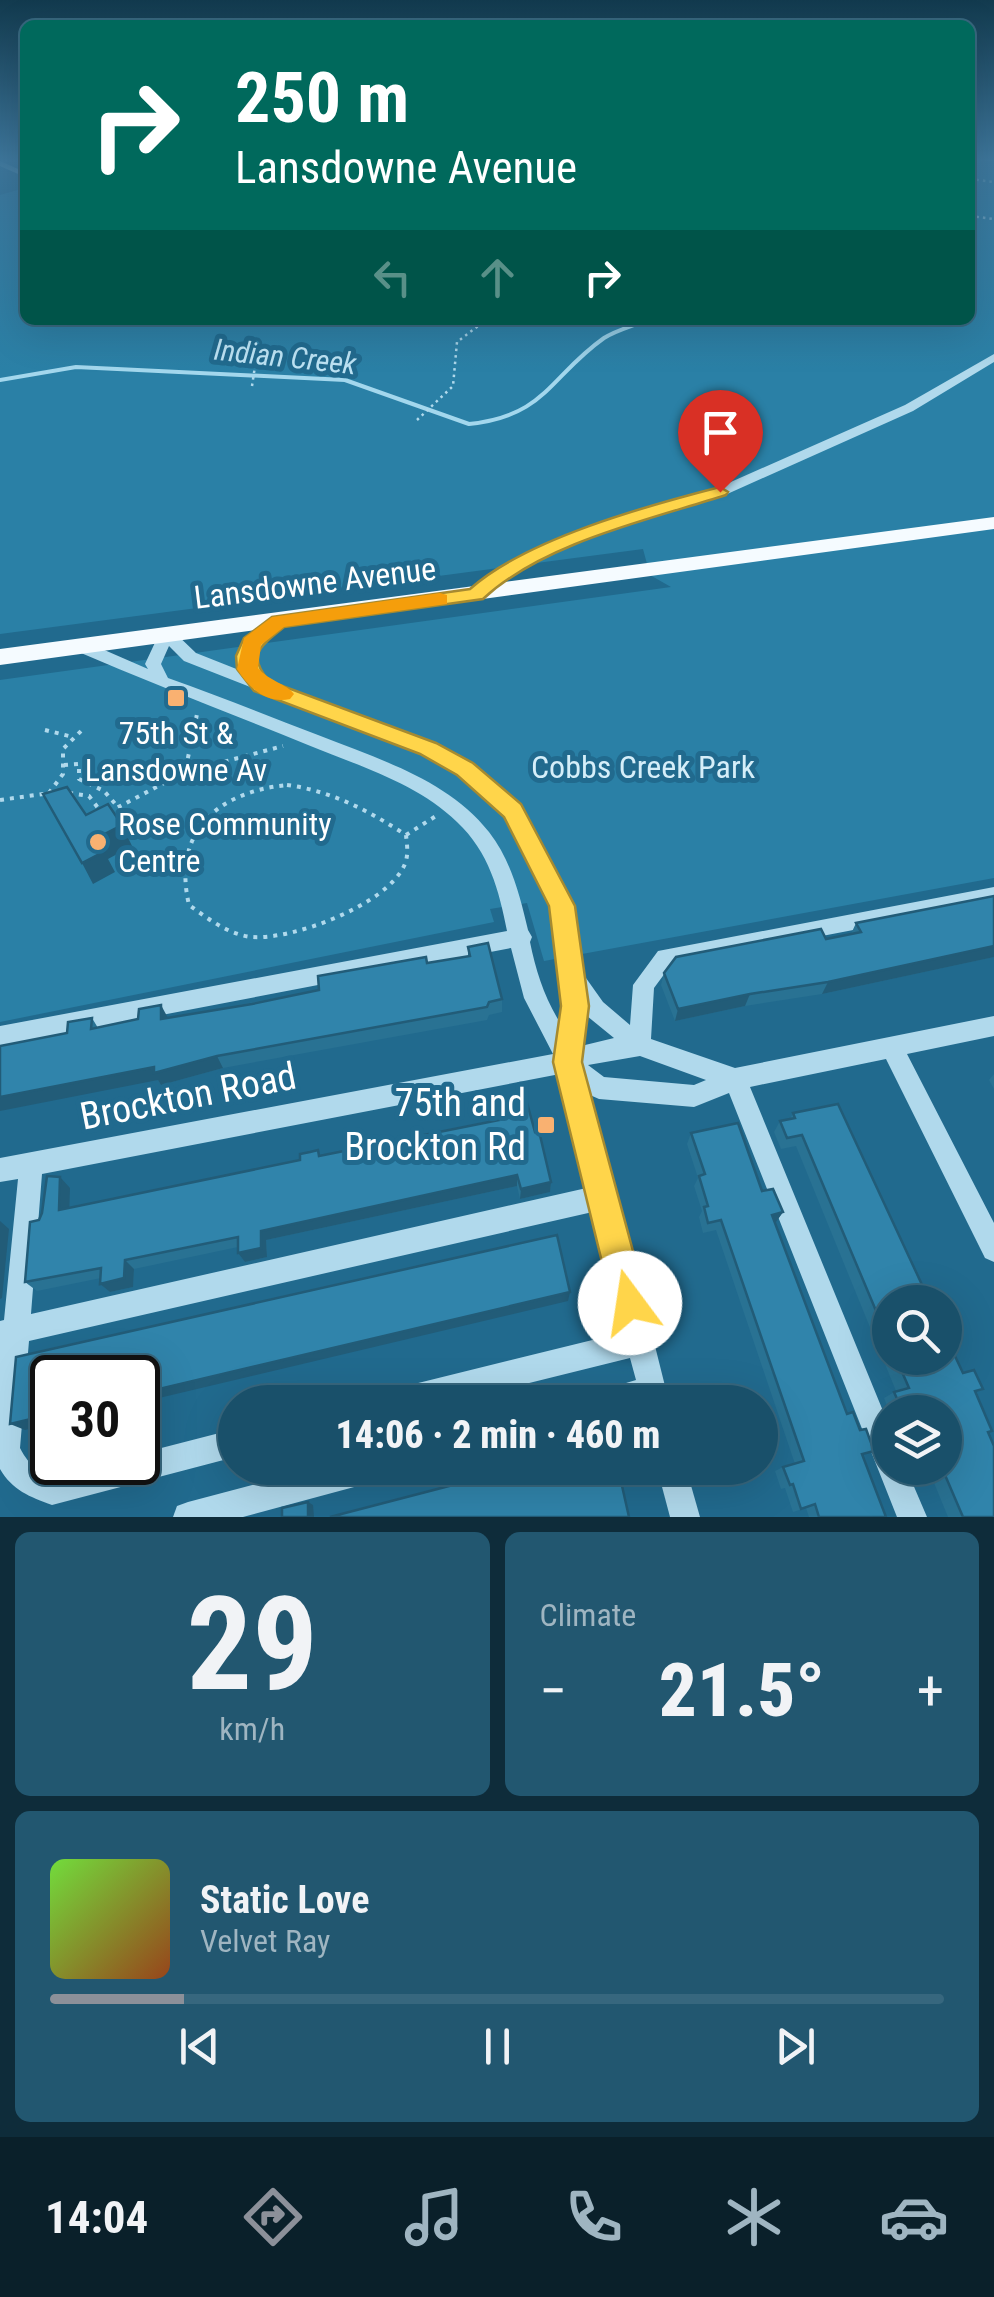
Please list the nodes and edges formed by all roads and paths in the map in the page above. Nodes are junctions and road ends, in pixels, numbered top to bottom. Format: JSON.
{"nodes":[{"id":1,"x":479,"y":325,"type":"edge"},
{"id":2,"x":257,"y":353,"type":"dead end"},
{"id":3,"x":994,"y":357,"type":"edge"},
{"id":4,"x":252,"y":386,"type":"dead end"},
{"id":5,"x":417,"y":420,"type":"dead end"},
{"id":6,"x":994,"y":522,"type":"edge"},
{"id":7,"x":476,"y":595,"type":"junction"},
{"id":8,"x":279,"y":621,"type":"junction"},
{"id":9,"x":167,"y":634,"type":"junction"},
{"id":10,"x":80,"y":646,"type":"junction"},
{"id":11,"x":0,"y":657,"type":"edge"},
{"id":12,"x":162,"y":682,"type":"junction"},
{"id":13,"x":262,"y":686,"type":"junction"},
{"id":14,"x":200,"y":695,"type":"junction"},
{"id":15,"x":83,"y":729,"type":"dead end"},
{"id":16,"x":45,"y":730,"type":"dead end"},
{"id":17,"x":73,"y":738,"type":"junction"},
{"id":18,"x":312,"y":740,"type":"junction"},
{"id":19,"x":64,"y":765,"type":"junction"},
{"id":20,"x":185,"y":772,"type":"junction"},
{"id":21,"x":49,"y":793,"type":"junction"},
{"id":22,"x":0,"y":800,"type":"edge"},
{"id":23,"x":451,"y":806,"type":"junction"},
{"id":24,"x":118,"y":807,"type":"junction"},
{"id":25,"x":406,"y":836,"type":"junction"},
{"id":26,"x":994,"y":895,"type":"edge"},
{"id":27,"x":522,"y":937,"type":"junction"},
{"id":28,"x":571,"y":971,"type":"junction"},
{"id":29,"x":994,"y":1026,"type":"edge"},
{"id":30,"x":0,"y":1036,"type":"edge"},
{"id":31,"x":640,"y":1046,"type":"junction"},
{"id":32,"x":892,"y":1048,"type":"junction"},
{"id":33,"x":568,"y":1062,"type":"junction"},
{"id":34,"x":735,"y":1079,"type":"junction"},
{"id":35,"x":32,"y":1164,"type":"junction"},
{"id":36,"x":0,"y":1170,"type":"edge"},
{"id":37,"x":602,"y":1196,"type":"junction"},
{"id":38,"x":994,"y":1249,"type":"edge"},
{"id":39,"x":8,"y":1332,"type":"edge"},
{"id":40,"x":639,"y":1342,"type":"junction"},
{"id":41,"x":466,"y":1385,"type":"edge"},
{"id":42,"x":651,"y":1385,"type":"edge"},
{"id":43,"x":872,"y":1418,"type":"edge"},
{"id":44,"x":218,"y":1448,"type":"edge"},
{"id":45,"x":306,"y":1485,"type":"edge"},
{"id":46,"x":677,"y":1485,"type":"edge"},
{"id":47,"x":899,"y":1485,"type":"edge"},
{"id":48,"x":188,"y":1517,"type":"edge"},
{"id":49,"x":685,"y":1517,"type":"edge"},
{"id":50,"x":912,"y":1517,"type":"edge"}],
"edges":[{"from":1,"to":5,"type":"path"},
{"from":2,"to":4,"type":"path"},
{"from":3,"to":7,"type":"street"},
{"from":6,"to":7,"type":"main road","name":"Lansdowne Avenue"},
{"from":7,"to":8,"type":"main road","name":"Lansdowne Avenue"},
{"from":8,"to":9,"type":"main road","name":"Lansdowne Avenue"},
{"from":8,"to":13,"type":"street"},
{"from":9,"to":10,"type":"main road","name":"Lansdowne Avenue"},
{"from":9,"to":12,"type":"street"},
{"from":9,"to":13,"type":"street"},
{"from":10,"to":11,"type":"main road","name":"Lansdowne Avenue"},
{"from":10,"to":12,"type":"street"},
{"from":12,"to":14,"type":"street"},
{"from":13,"to":28,"type":"street"},
{"from":14,"to":18,"type":"street"},
{"from":14,"to":20,"type":"path"},
{"from":15,"to":17,"type":"path"},
{"from":16,"to":17,"type":"path"},
{"from":17,"to":19,"type":"path"},
{"from":18,"to":20,"type":"path"},
{"from":18,"to":23,"type":"street"},
{"from":19,"to":21,"type":"path"},
{"from":19,"to":24,"type":"path"},
{"from":20,"to":24,"type":"path"},
{"from":21,"to":22,"type":"path"},
{"from":21,"to":24,"type":"path"},
{"from":23,"to":25,"type":"path"},
{"from":23,"to":27,"type":"street"},
{"from":25,"to":25,"type":"path"},
{"from":26,"to":31,"type":"street"},
{"from":27,"to":30,"type":"street"},
{"from":27,"to":33,"type":"street"},
{"from":28,"to":31,"type":"street","name":"Brockton Road"},
{"from":28,"to":33,"type":"street"},
{"from":29,"to":32,"type":"street"},
{"from":31,"to":33,"type":"street","name":"Brockton Road"},
{"from":31,"to":34,"type":"street","name":"Brockton Road"},
{"from":32,"to":34,"type":"street"},
{"from":32,"to":38,"type":"street"},
{"from":33,"to":34,"type":"street"},
{"from":33,"to":35,"type":"street","name":"Brockton Road"},
{"from":33,"to":37,"type":"street"},
{"from":34,"to":43,"type":"street"},
{"from":35,"to":36,"type":"street","name":"Brockton Road"},
{"from":35,"to":39,"type":"street"},
{"from":37,"to":39,"type":"street"},
{"from":37,"to":40,"type":"street"},
{"from":39,"to":44,"type":"street"},
{"from":40,"to":41,"type":"street"},
{"from":40,"to":42,"type":"street"},
{"from":45,"to":48,"type":"street"},
{"from":46,"to":49,"type":"street"},
{"from":47,"to":50,"type":"street"}]}
